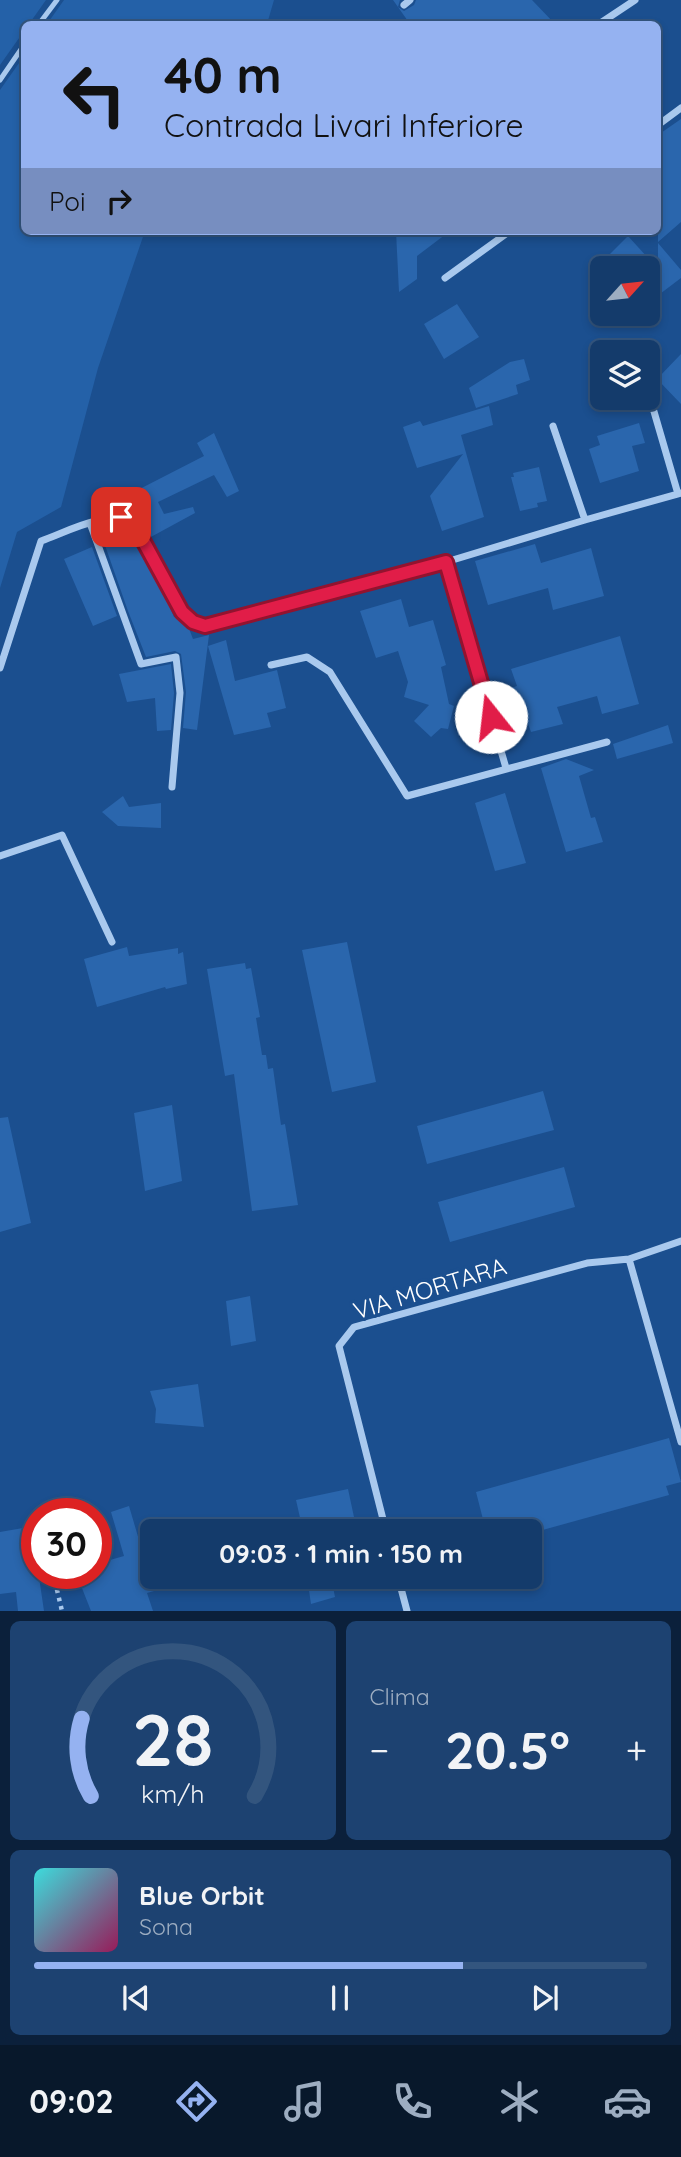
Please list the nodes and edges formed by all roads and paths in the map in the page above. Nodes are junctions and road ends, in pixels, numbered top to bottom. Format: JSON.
{"nodes":[{"id":1,"x":57,"y":0,"type":"edge"},
{"id":2,"x":635,"y":0,"type":"edge"},
{"id":3,"x":41,"y":21,"type":"edge"},
{"id":4,"x":603,"y":21,"type":"edge"},
{"id":5,"x":21,"y":49,"type":"edge"},
{"id":6,"x":0,"y":80,"type":"edge"},
{"id":7,"x":681,"y":108,"type":"edge"},
{"id":8,"x":661,"y":123,"type":"edge"},
{"id":9,"x":504,"y":235,"type":"edge"},
{"id":10,"x":445,"y":278,"type":"dead end"},
{"id":11,"x":654,"y":410,"type":"edge"},
{"id":12,"x":553,"y":426,"type":"dead end"},
{"id":13,"x":680,"y":494,"type":"edge"},
{"id":14,"x":585,"y":520,"type":"junction"},
{"id":15,"x":90,"y":523,"type":"junction"},
{"id":16,"x":446,"y":562,"type":"junction"},
{"id":17,"x":271,"y":665,"type":"dead end"},
{"id":18,"x":0,"y":668,"type":"edge"},
{"id":19,"x":607,"y":742,"type":"dead end"},
{"id":20,"x":506,"y":768,"type":"junction"},
{"id":21,"x":172,"y":787,"type":"dead end"},
{"id":22,"x":0,"y":856,"type":"edge"},
{"id":23,"x":112,"y":942,"type":"dead end"},
{"id":24,"x":681,"y":1241,"type":"edge"},
{"id":25,"x":629,"y":1259,"type":"junction"},
{"id":26,"x":681,"y":1442,"type":"edge"},
{"id":27,"x":383,"y":1519,"type":"edge"},
{"id":28,"x":57,"y":1589,"type":"edge"},
{"id":29,"x":401,"y":1589,"type":"edge"},
{"id":30,"x":62,"y":1611,"type":"edge"},
{"id":31,"x":407,"y":1611,"type":"edge"}],
"edges":[{"from":1,"to":3,"type":"lane"},
{"from":2,"to":4,"type":"street"},
{"from":5,"to":6,"type":"lane"},
{"from":7,"to":8,"type":"street"},
{"from":9,"to":10,"type":"street"},
{"from":11,"to":13,"type":"street"},
{"from":12,"to":14,"type":"street"},
{"from":13,"to":14,"type":"street"},
{"from":14,"to":16,"type":"street"},
{"from":15,"to":16,"type":"street"},
{"from":15,"to":18,"type":"street"},
{"from":15,"to":21,"type":"street"},
{"from":16,"to":20,"type":"street"},
{"from":17,"to":20,"type":"street"},
{"from":19,"to":20,"type":"street"},
{"from":22,"to":23,"type":"street"},
{"from":24,"to":25,"type":"street","name":"VIA MORTARA"},
{"from":25,"to":26,"type":"street"},
{"from":25,"to":27,"type":"street","name":"VIA MORTARA"},
{"from":28,"to":30,"type":"path"},
{"from":29,"to":31,"type":"street"}]}
